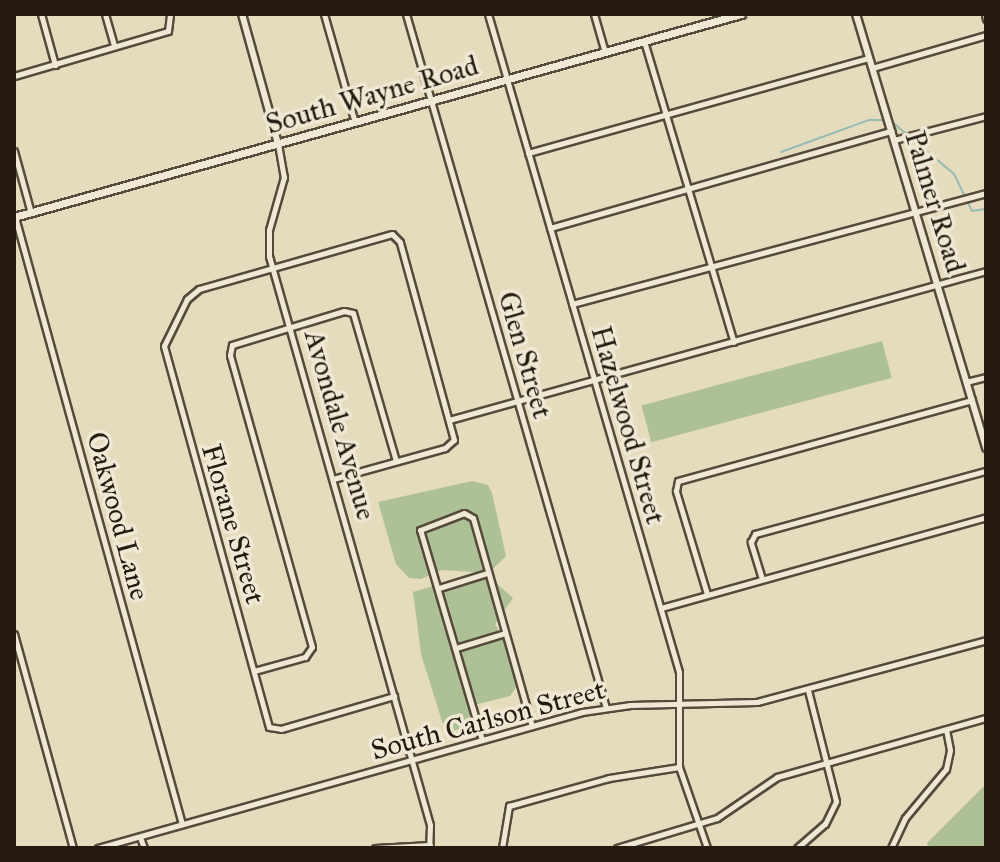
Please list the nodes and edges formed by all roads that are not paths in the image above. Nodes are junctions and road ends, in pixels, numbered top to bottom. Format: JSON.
{"nodes":[{"id":1,"x":41,"y":14,"type":"edge"},
{"id":2,"x":105,"y":14,"type":"edge"},
{"id":3,"x":170,"y":14,"type":"edge"},
{"id":4,"x":242,"y":14,"type":"edge"},
{"id":5,"x":324,"y":14,"type":"edge"},
{"id":6,"x":406,"y":14,"type":"edge"},
{"id":7,"x":488,"y":14,"type":"edge"},
{"id":8,"x":594,"y":14,"type":"edge"},
{"id":9,"x":741,"y":14,"type":"edge"},
{"id":10,"x":856,"y":14,"type":"edge"},
{"id":11,"x":725,"y":16,"type":"edge"},
{"id":12,"x":986,"y":35,"type":"edge"},
{"id":13,"x":644,"y":41,"type":"junction"},
{"id":14,"x":114,"y":46,"type":"junction"},
{"id":15,"x":605,"y":52,"type":"junction"},
{"id":16,"x":869,"y":58,"type":"junction"},
{"id":17,"x":55,"y":65,"type":"junction"},
{"id":18,"x":872,"y":68,"type":"junction"},
{"id":19,"x":14,"y":76,"type":"edge"},
{"id":20,"x":507,"y":80,"type":"junction"},
{"id":21,"x":431,"y":101,"type":"junction"},
{"id":22,"x":666,"y":115,"type":"junction"},
{"id":23,"x":986,"y":116,"type":"edge"},
{"id":24,"x":355,"y":123,"type":"junction"},
{"id":25,"x":891,"y":131,"type":"junction"},
{"id":26,"x":894,"y":140,"type":"junction"},
{"id":27,"x":278,"y":144,"type":"junction"},
{"id":28,"x":14,"y":151,"type":"edge"},
{"id":29,"x":528,"y":153,"type":"junction"},
{"id":30,"x":688,"y":189,"type":"junction"},
{"id":31,"x":986,"y":193,"type":"edge"},
{"id":32,"x":915,"y":212,"type":"junction"},
{"id":33,"x":31,"y":213,"type":"junction"},
{"id":34,"x":14,"y":217,"type":"edge"},
{"id":35,"x":550,"y":228,"type":"junction"},
{"id":36,"x":711,"y":266,"type":"junction"},
{"id":37,"x":273,"y":267,"type":"junction"},
{"id":38,"x":986,"y":271,"type":"edge"},
{"id":39,"x":937,"y":284,"type":"junction"},
{"id":40,"x":572,"y":304,"type":"junction"},
{"id":41,"x":290,"y":327,"type":"junction"},
{"id":42,"x":734,"y":342,"type":"junction"},
{"id":43,"x":986,"y":377,"type":"edge"},
{"id":44,"x":594,"y":380,"type":"junction"},
{"id":45,"x":966,"y":382,"type":"junction"},
{"id":46,"x":972,"y":400,"type":"junction"},
{"id":47,"x":517,"y":401,"type":"junction"},
{"id":48,"x":449,"y":420,"type":"junction"},
{"id":49,"x":986,"y":448,"type":"edge"},
{"id":50,"x":396,"y":461,"type":"junction"},
{"id":51,"x":986,"y":471,"type":"edge"},
{"id":52,"x":333,"y":479,"type":"junction"},
{"id":53,"x":986,"y":517,"type":"edge"},
{"id":54,"x":487,"y":573,"type":"junction"},
{"id":55,"x":762,"y":579,"type":"junction"},
{"id":56,"x":439,"y":588,"type":"junction"},
{"id":57,"x":707,"y":594,"type":"junction"},
{"id":58,"x":661,"y":608,"type":"junction"},
{"id":59,"x":505,"y":633,"type":"junction"},
{"id":60,"x":14,"y":634,"type":"edge"},
{"id":61,"x":986,"y":640,"type":"edge"},
{"id":62,"x":456,"y":648,"type":"junction"},
{"id":63,"x":254,"y":671,"type":"junction"},
{"id":64,"x":808,"y":690,"type":"junction"},
{"id":65,"x":394,"y":696,"type":"junction"},
{"id":66,"x":678,"y":705,"type":"junction"},
{"id":67,"x":606,"y":708,"type":"junction"},
{"id":68,"x":986,"y":718,"type":"edge"},
{"id":69,"x":532,"y":726,"type":"junction"},
{"id":70,"x":946,"y":729,"type":"junction"},
{"id":71,"x":482,"y":740,"type":"junction"},
{"id":72,"x":412,"y":760,"type":"junction"},
{"id":73,"x":828,"y":763,"type":"junction"},
{"id":74,"x":679,"y":767,"type":"junction"},
{"id":75,"x":182,"y":824,"type":"junction"},
{"id":76,"x":697,"y":825,"type":"junction"},
{"id":77,"x":140,"y":837,"type":"junction"},
{"id":78,"x":430,"y":847,"type":"edge"},
{"id":79,"x":73,"y":848,"type":"edge"},
{"id":80,"x":98,"y":848,"type":"edge"},
{"id":81,"x":144,"y":848,"type":"edge"},
{"id":82,"x":375,"y":848,"type":"edge"},
{"id":83,"x":502,"y":848,"type":"edge"},
{"id":84,"x":617,"y":848,"type":"edge"},
{"id":85,"x":707,"y":848,"type":"edge"},
{"id":86,"x":797,"y":848,"type":"edge"},
{"id":87,"x":891,"y":848,"type":"edge"}],
"edges":[{"from":1,"to":17,"type":"street"},
{"from":2,"to":14,"type":"street"},
{"from":3,"to":14,"type":"street"},
{"from":4,"to":27,"type":"street","name":"Avondale Avenue"},
{"from":5,"to":24,"type":"street"},
{"from":6,"to":21,"type":"street","name":"Glen Street"},
{"from":7,"to":20,"type":"street","name":"Hazelwood Street"},
{"from":8,"to":15,"type":"street"},
{"from":9,"to":11,"type":"main road","name":"South Wayne Road"},
{"from":10,"to":16,"type":"street","name":"Palmer Road"},
{"from":11,"to":13,"type":"main road","name":"South Wayne Road"},
{"from":12,"to":18,"type":"street"},
{"from":13,"to":15,"type":"main road","name":"South Wayne Road"},
{"from":13,"to":22,"type":"street"},
{"from":14,"to":17,"type":"street"},
{"from":15,"to":20,"type":"main road","name":"South Wayne Road"},
{"from":16,"to":18,"type":"street","name":"Palmer Road"},
{"from":16,"to":22,"type":"street"},
{"from":17,"to":19,"type":"street"},
{"from":18,"to":25,"type":"street","name":"Palmer Road"},
{"from":20,"to":21,"type":"main road","name":"South Wayne Road"},
{"from":20,"to":29,"type":"street","name":"Hazelwood Street"},
{"from":21,"to":24,"type":"main road","name":"South Wayne Road"},
{"from":21,"to":47,"type":"street","name":"Glen Street"},
{"from":22,"to":29,"type":"street"},
{"from":22,"to":30,"type":"street"},
{"from":23,"to":26,"type":"street"},
{"from":24,"to":27,"type":"main road","name":"South Wayne Road"},
{"from":25,"to":26,"type":"street","name":"Palmer Road"},
{"from":25,"to":30,"type":"street"},
{"from":26,"to":32,"type":"street","name":"Palmer Road"},
{"from":27,"to":33,"type":"main road","name":"South Wayne Road"},
{"from":27,"to":37,"type":"street","name":"Avondale Avenue"},
{"from":28,"to":33,"type":"street"},
{"from":29,"to":35,"type":"street","name":"Hazelwood Street"},
{"from":30,"to":35,"type":"street"},
{"from":30,"to":36,"type":"street"},
{"from":31,"to":32,"type":"street"},
{"from":32,"to":36,"type":"street"},
{"from":32,"to":39,"type":"street","name":"Palmer Road"},
{"from":33,"to":34,"type":"main road","name":"South Wayne Road"},
{"from":34,"to":75,"type":"street","name":"Oakwood Lane"},
{"from":35,"to":40,"type":"street","name":"Hazelwood Street"},
{"from":36,"to":40,"type":"street"},
{"from":36,"to":42,"type":"street"},
{"from":37,"to":41,"type":"street","name":"Avondale Avenue"},
{"from":37,"to":48,"type":"street","name":"Florane Street"},
{"from":37,"to":63,"type":"street","name":"Florane Street"},
{"from":38,"to":39,"type":"street"},
{"from":39,"to":42,"type":"street"},
{"from":39,"to":45,"type":"street","name":"Palmer Road"},
{"from":40,"to":44,"type":"street","name":"Hazelwood Street"},
{"from":41,"to":50,"type":"street"},
{"from":41,"to":52,"type":"street","name":"Avondale Avenue"},
{"from":41,"to":63,"type":"street"},
{"from":42,"to":44,"type":"street"},
{"from":43,"to":45,"type":"street"},
{"from":44,"to":47,"type":"street"},
{"from":44,"to":58,"type":"street","name":"Hazelwood Street"},
{"from":45,"to":46,"type":"street","name":"Palmer Road"},
{"from":46,"to":49,"type":"street","name":"Palmer Road"},
{"from":46,"to":57,"type":"street"},
{"from":47,"to":48,"type":"street"},
{"from":47,"to":67,"type":"street","name":"Glen Street"},
{"from":48,"to":50,"type":"street"},
{"from":50,"to":52,"type":"street"},
{"from":51,"to":55,"type":"street"},
{"from":52,"to":65,"type":"street","name":"Avondale Avenue"},
{"from":53,"to":55,"type":"street"},
{"from":54,"to":56,"type":"street"},
{"from":54,"to":56,"type":"street"},
{"from":54,"to":59,"type":"street"},
{"from":55,"to":57,"type":"street"},
{"from":56,"to":62,"type":"street"},
{"from":57,"to":58,"type":"street"},
{"from":58,"to":66,"type":"street","name":"Hazelwood Street"},
{"from":59,"to":62,"type":"street"},
{"from":59,"to":69,"type":"street"},
{"from":60,"to":79,"type":"street"},
{"from":61,"to":64,"type":"street","name":"South Carlson Street"},
{"from":62,"to":71,"type":"street"},
{"from":63,"to":65,"type":"street","name":"Florane Street"},
{"from":64,"to":66,"type":"street","name":"South Carlson Street"},
{"from":64,"to":73,"type":"street"},
{"from":65,"to":72,"type":"street","name":"Avondale Avenue"},
{"from":66,"to":67,"type":"street","name":"South Carlson Street"},
{"from":66,"to":74,"type":"street","name":"Hazelwood Street"},
{"from":67,"to":69,"type":"street","name":"South Carlson Street"},
{"from":68,"to":70,"type":"street"},
{"from":69,"to":71,"type":"street","name":"South Carlson Street"},
{"from":70,"to":73,"type":"street"},
{"from":70,"to":87,"type":"street"},
{"from":71,"to":72,"type":"street","name":"South Carlson Street"},
{"from":72,"to":75,"type":"street","name":"South Carlson Street"},
{"from":72,"to":78,"type":"street","name":"Avondale Avenue"},
{"from":73,"to":76,"type":"street"},
{"from":73,"to":86,"type":"street"},
{"from":74,"to":76,"type":"street","name":"Hazelwood Street"},
{"from":74,"to":83,"type":"street"},
{"from":75,"to":77,"type":"street","name":"South Carlson Street"},
{"from":76,"to":84,"type":"street"},
{"from":76,"to":85,"type":"street","name":"Hazelwood Street"},
{"from":77,"to":80,"type":"street","name":"South Carlson Street"},
{"from":77,"to":81,"type":"street"},
{"from":78,"to":82,"type":"street"}]}
